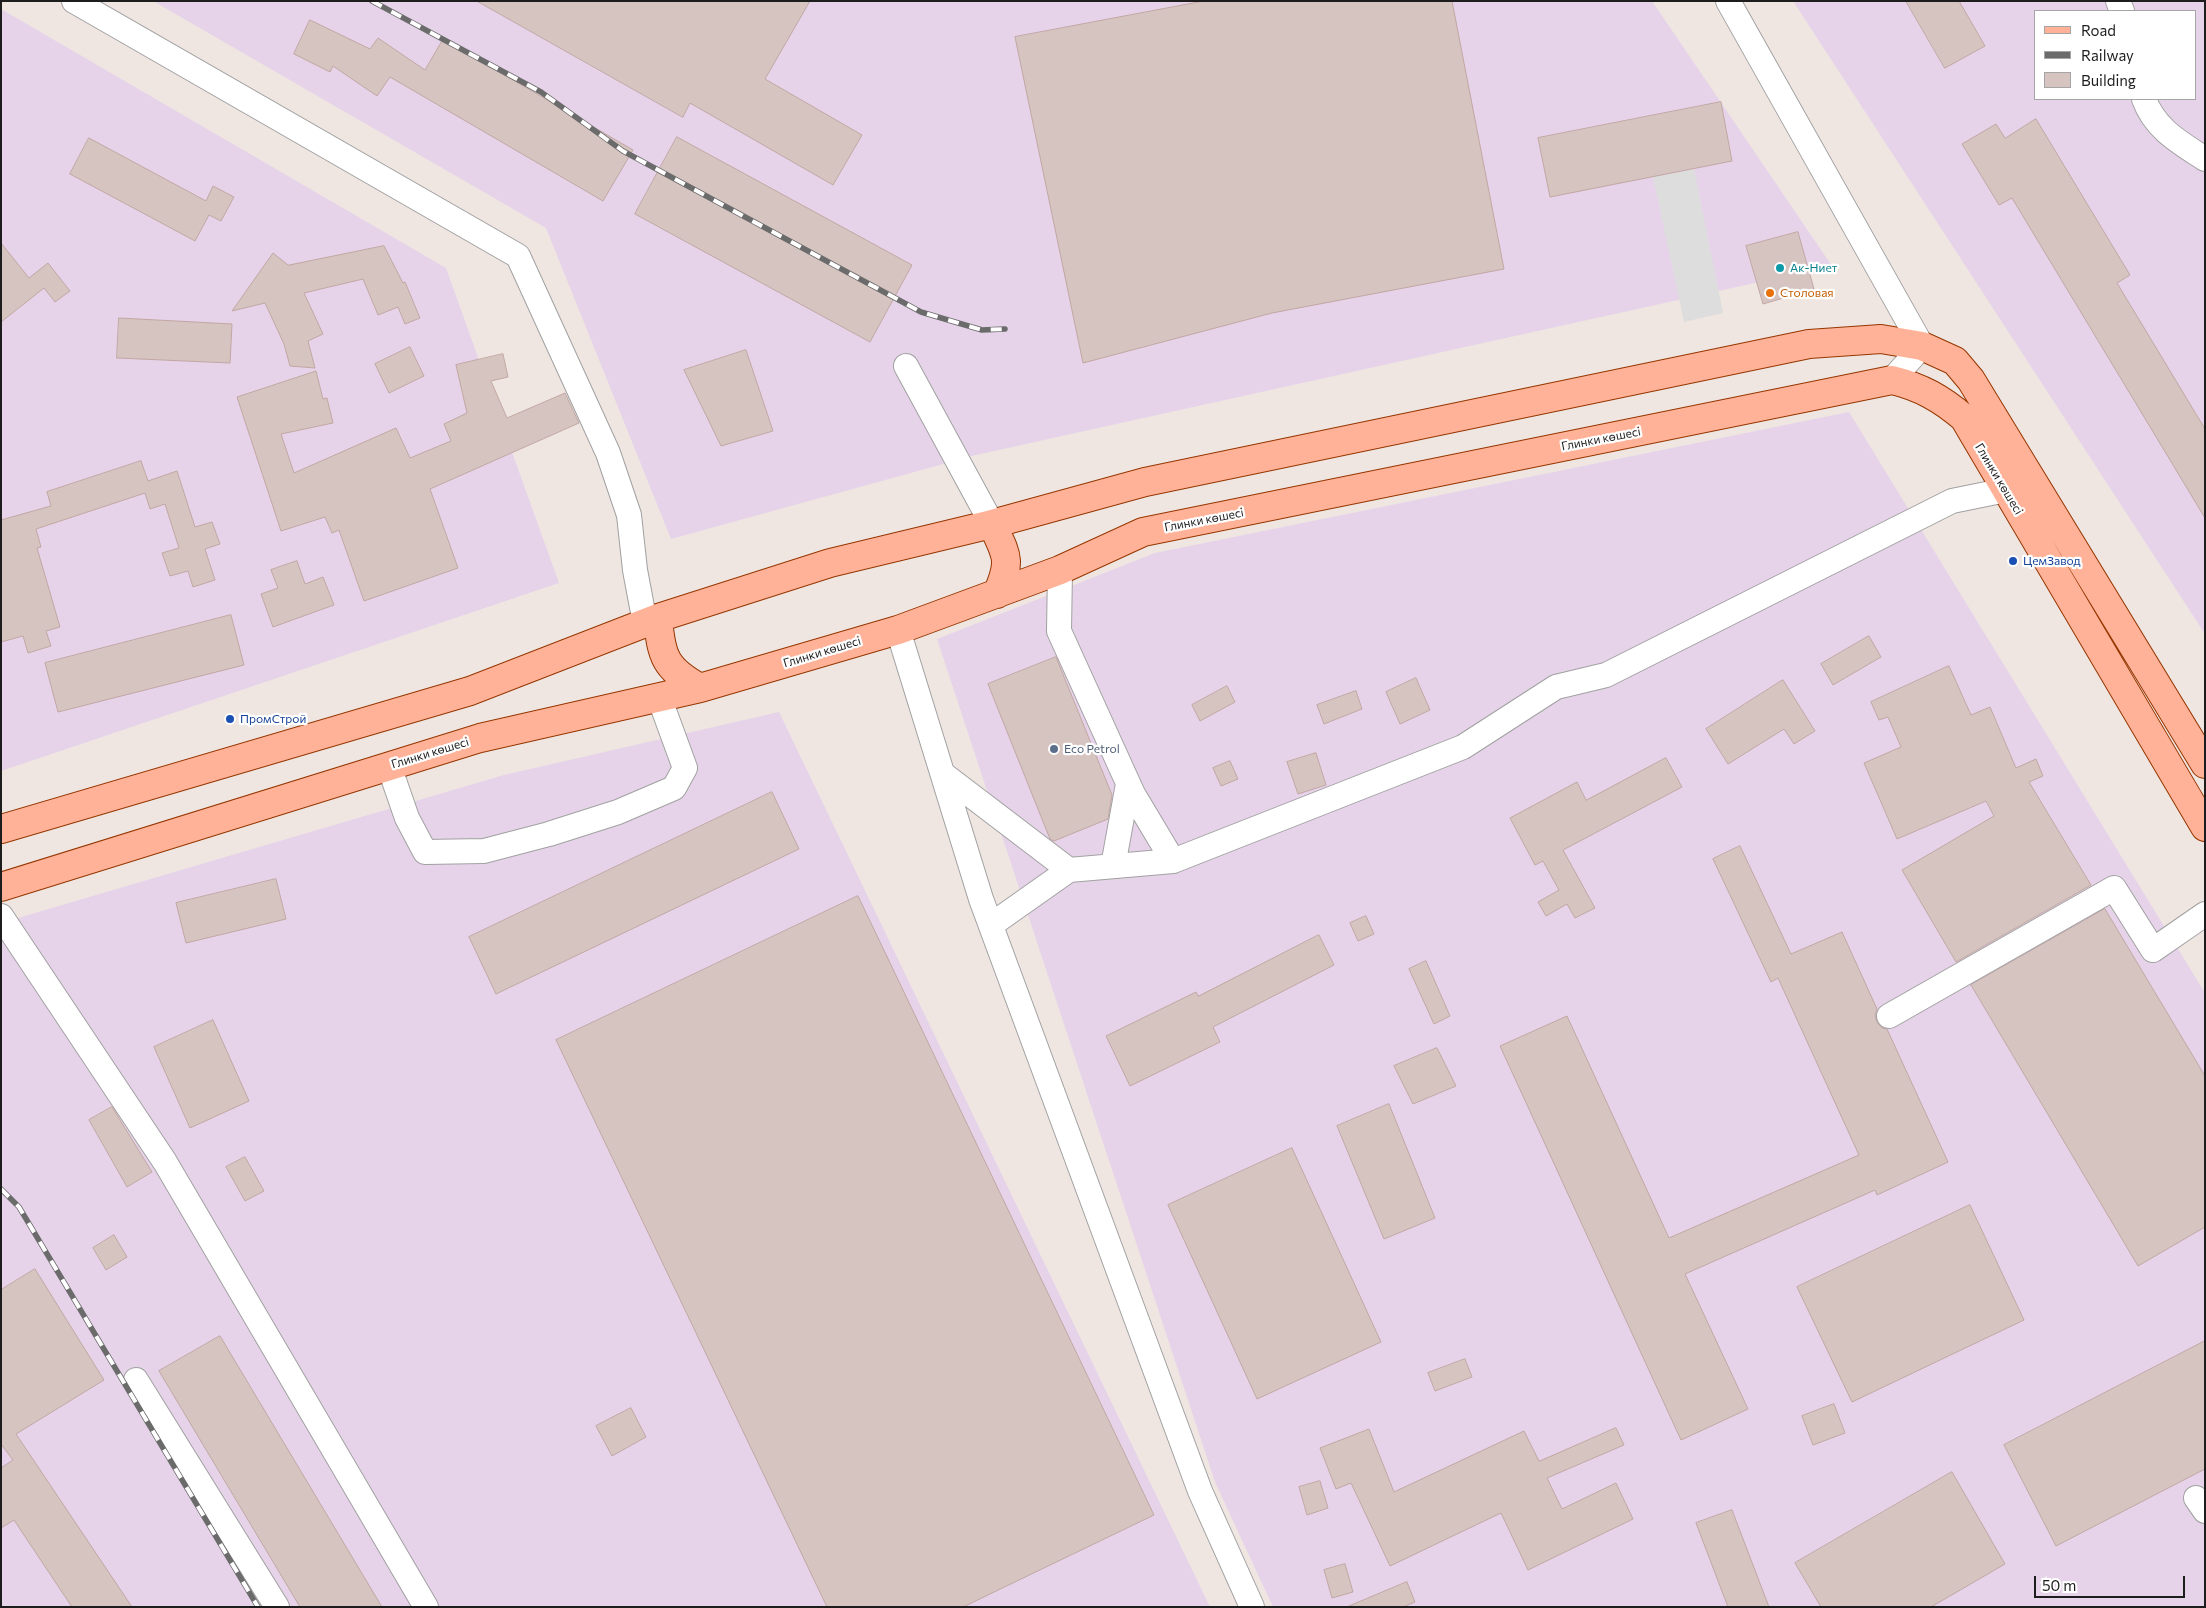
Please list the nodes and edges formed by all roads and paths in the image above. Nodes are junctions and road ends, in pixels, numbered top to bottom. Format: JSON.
{"nodes":[{"id":1,"x":74,"y":1,"type":"edge"},
{"id":2,"x":1728,"y":1,"type":"edge"},
{"id":3,"x":2144,"y":100,"type":"edge"},
{"id":4,"x":2205,"y":159,"type":"edge"},
{"id":5,"x":1922,"y":346,"type":"junction"},
{"id":6,"x":906,"y":366,"type":"dead end"},
{"id":7,"x":1892,"y":380,"type":"junction"},
{"id":8,"x":2006,"y":490,"type":"junction"},
{"id":9,"x":992,"y":524,"type":"junction"},
{"id":10,"x":1060,"y":570,"type":"junction"},
{"id":11,"x":997,"y":594,"type":"junction"},
{"id":12,"x":651,"y":620,"type":"junction"},
{"id":13,"x":898,"y":630,"type":"junction"},
{"id":14,"x":700,"y":688,"type":"junction"},
{"id":15,"x":659,"y":697,"type":"junction"},
{"id":16,"x":2205,"y":764,"type":"edge"},
{"id":17,"x":389,"y":766,"type":"junction"},
{"id":18,"x":943,"y":774,"type":"junction"},
{"id":19,"x":1128,"y":784,"type":"junction"},
{"id":20,"x":2205,"y":827,"type":"edge"},
{"id":21,"x":1,"y":829,"type":"edge"},
{"id":22,"x":1173,"y":861,"type":"junction"},
{"id":23,"x":1113,"y":866,"type":"junction"},
{"id":24,"x":1069,"y":870,"type":"junction"},
{"id":25,"x":1,"y":887,"type":"edge"},
{"id":26,"x":2205,"y":914,"type":"edge"},
{"id":27,"x":1,"y":916,"type":"edge"},
{"id":28,"x":991,"y":925,"type":"junction"},
{"id":29,"x":1889,"y":1016,"type":"dead end"},
{"id":30,"x":136,"y":1380,"type":"dead end"},
{"id":31,"x":277,"y":1607,"type":"edge"},
{"id":32,"x":426,"y":1607,"type":"edge"},
{"id":33,"x":1252,"y":1607,"type":"edge"}],
"edges":[{"from":1,"to":12,"type":"street"},
{"from":2,"to":5,"type":"street"},
{"from":3,"to":4,"type":"street"},
{"from":5,"to":7,"type":"street"},
{"from":5,"to":9,"type":"main road"},
{"from":5,"to":16,"type":"main road"},
{"from":6,"to":9,"type":"street"},
{"from":7,"to":8,"type":"main road","name":"Глинки көшесі"},
{"from":7,"to":10,"type":"main road","name":"Глинки көшесі"},
{"from":8,"to":20,"type":"main road","name":"Глинки көшесі"},
{"from":8,"to":22,"type":"street"},
{"from":9,"to":11,"type":"main road"},
{"from":9,"to":12,"type":"main road"},
{"from":10,"to":11,"type":"main road","name":"Глинки көшесі"},
{"from":10,"to":19,"type":"street"},
{"from":11,"to":13,"type":"main road","name":"Глинки көшесі"},
{"from":12,"to":14,"type":"main road"},
{"from":12,"to":21,"type":"main road"},
{"from":13,"to":14,"type":"main road","name":"Глинки көшесі"},
{"from":13,"to":18,"type":"street"},
{"from":14,"to":15,"type":"main road","name":"Глинки көшесі"},
{"from":15,"to":17,"type":"main road","name":"Глинки көшесі"},
{"from":15,"to":17,"type":"street"},
{"from":17,"to":25,"type":"main road","name":"Глинки көшесі"},
{"from":18,"to":24,"type":"street"},
{"from":18,"to":28,"type":"street"},
{"from":19,"to":22,"type":"street"},
{"from":19,"to":23,"type":"street"},
{"from":22,"to":23,"type":"street"},
{"from":23,"to":24,"type":"street"},
{"from":24,"to":28,"type":"street"},
{"from":26,"to":29,"type":"street"},
{"from":27,"to":32,"type":"street"},
{"from":28,"to":33,"type":"street"},
{"from":30,"to":31,"type":"street"}]}
